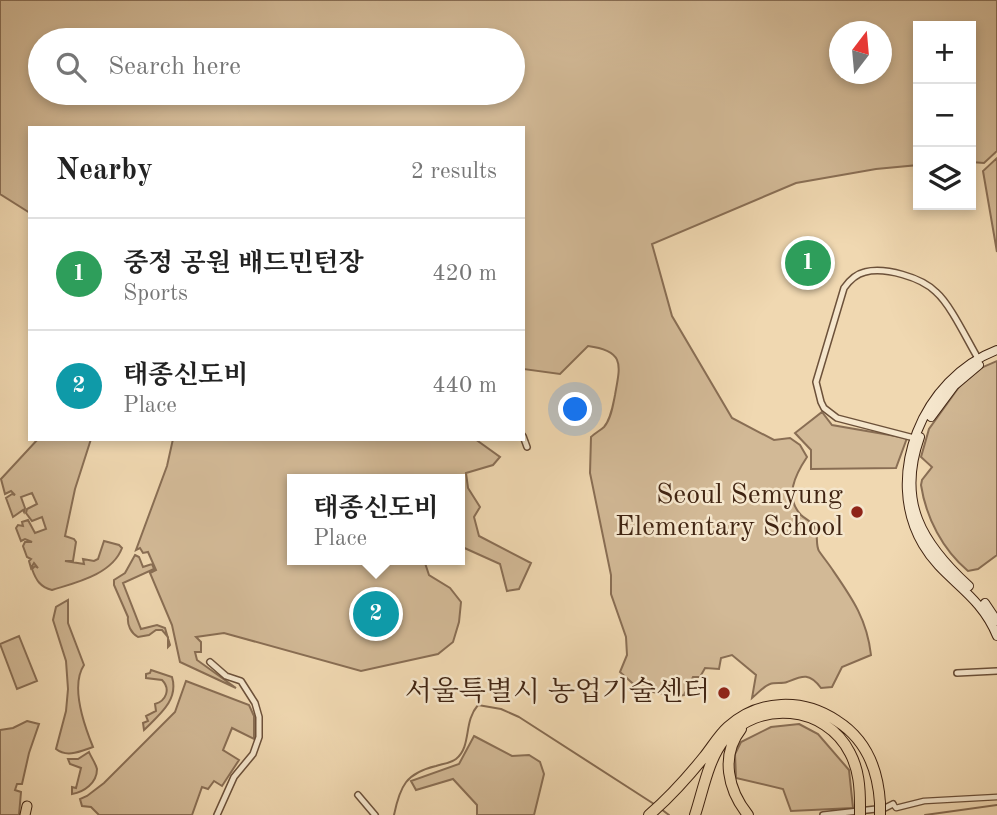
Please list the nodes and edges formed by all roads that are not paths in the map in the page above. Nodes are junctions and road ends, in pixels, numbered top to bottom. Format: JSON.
{"nodes":[{"id":1,"x":997,"y":350,"type":"edge"},
{"id":2,"x":997,"y":355,"type":"edge"},
{"id":3,"x":979,"y":361,"type":"junction"},
{"id":4,"x":917,"y":439,"type":"junction"},
{"id":5,"x":525,"y":441,"type":"edge"},
{"id":6,"x":527,"y":447,"type":"dead end"},
{"id":7,"x":997,"y":621,"type":"edge"},
{"id":8,"x":997,"y":636,"type":"edge"},
{"id":9,"x":210,"y":662,"type":"dead end"},
{"id":10,"x":997,"y":671,"type":"edge"},
{"id":11,"x":957,"y":673,"type":"dead end"},
{"id":12,"x":748,"y":717,"type":"junction"},
{"id":13,"x":358,"y":795,"type":"dead end"},
{"id":14,"x":997,"y":797,"type":"edge"},
{"id":15,"x":893,"y":804,"type":"joint"},
{"id":16,"x":860,"y":810,"type":"edge"},
{"id":17,"x":217,"y":815,"type":"edge"},
{"id":18,"x":374,"y":815,"type":"edge"},
{"id":19,"x":649,"y":815,"type":"edge"},
{"id":20,"x":694,"y":815,"type":"edge"},
{"id":21,"x":748,"y":815,"type":"edge"},
{"id":22,"x":822,"y":815,"type":"edge"},
{"id":23,"x":880,"y":815,"type":"edge"}],
"edges":[{"from":1,"to":3,"type":"main road"},
{"from":2,"to":3,"type":"main road"},
{"from":3,"to":4,"type":"main road"},
{"from":3,"to":4,"type":"street"},
{"from":4,"to":7,"type":"main road"},
{"from":4,"to":8,"type":"main road"},
{"from":5,"to":6,"type":"street"},
{"from":9,"to":17,"type":"street"},
{"from":10,"to":11,"type":"street"},
{"from":12,"to":16,"type":"highway"},
{"from":12,"to":19,"type":"highway"},
{"from":12,"to":20,"type":"highway"},
{"from":12,"to":21,"type":"highway"},
{"from":12,"to":23,"type":"highway","bridge":true},
{"from":13,"to":18,"type":"street"},
{"from":14,"to":15,"type":"street"},
{"from":15,"to":22,"type":"street"}]}
